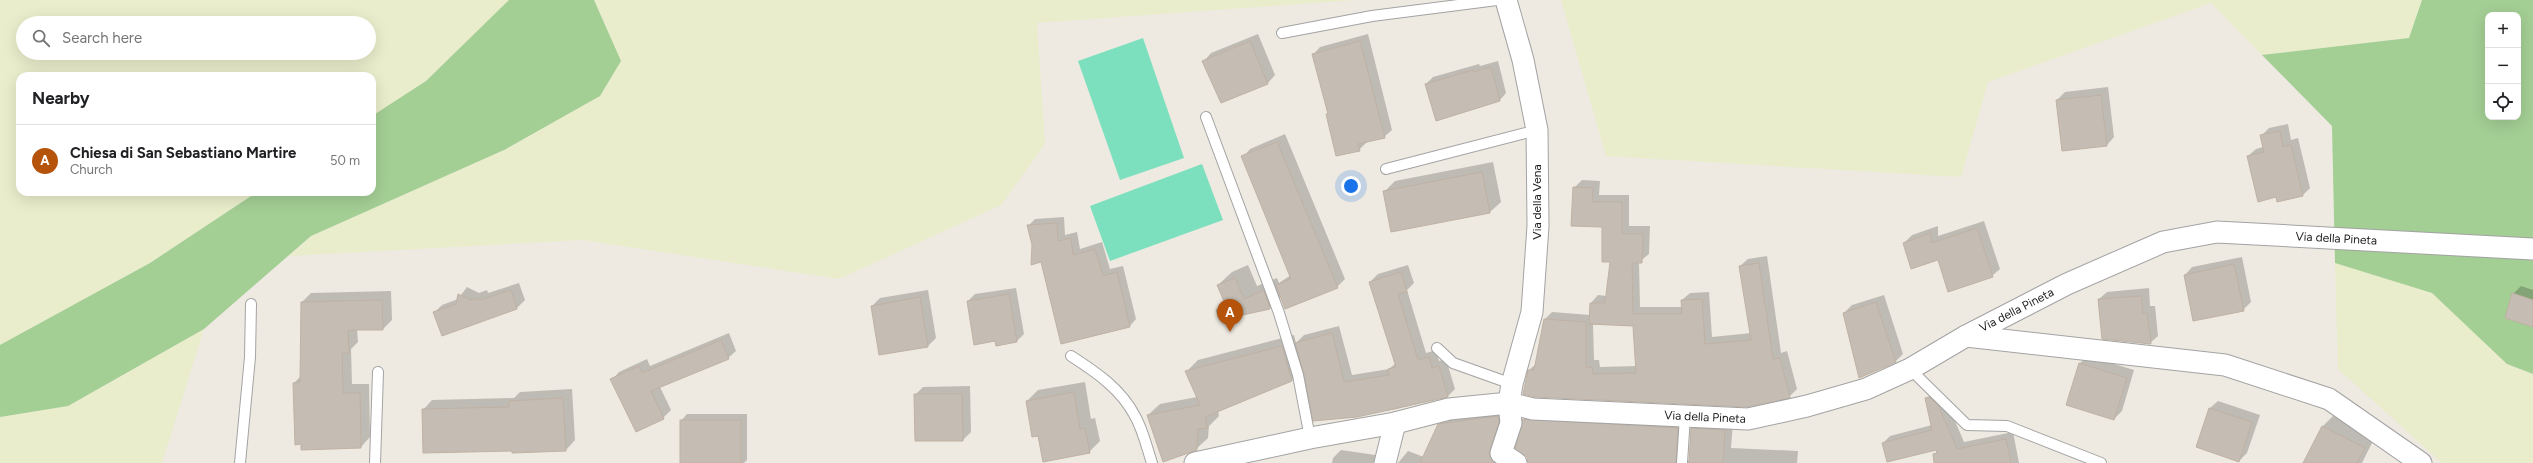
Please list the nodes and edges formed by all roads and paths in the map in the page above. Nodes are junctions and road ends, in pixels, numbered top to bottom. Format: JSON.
{"nodes":[{"id":1,"x":1496,"y":0,"type":"edge"},
{"id":2,"x":1506,"y":0,"type":"edge"},
{"id":3,"x":1282,"y":33,"type":"dead end"},
{"id":4,"x":1206,"y":117,"type":"dead end"},
{"id":5,"x":1537,"y":130,"type":"junction"},
{"id":6,"x":1386,"y":169,"type":"dead end"},
{"id":7,"x":2533,"y":249,"type":"edge"},
{"id":8,"x":251,"y":304,"type":"dead end"},
{"id":9,"x":1966,"y":336,"type":"junction"},
{"id":10,"x":1437,"y":348,"type":"dead end"},
{"id":11,"x":1070,"y":356,"type":"dead end"},
{"id":12,"x":1910,"y":369,"type":"junction"},
{"id":13,"x":378,"y":372,"type":"dead end"},
{"id":14,"x":1510,"y":394,"type":"junction"},
{"id":15,"x":1685,"y":416,"type":"junction"},
{"id":16,"x":1395,"y":423,"type":"junction"},
{"id":17,"x":1310,"y":438,"type":"junction"},
{"id":18,"x":240,"y":463,"type":"edge"},
{"id":19,"x":375,"y":463,"type":"edge"},
{"id":20,"x":1152,"y":463,"type":"edge"},
{"id":21,"x":1195,"y":463,"type":"edge"},
{"id":22,"x":1386,"y":463,"type":"edge"},
{"id":23,"x":1516,"y":463,"type":"edge"},
{"id":24,"x":1682,"y":463,"type":"edge"},
{"id":25,"x":2102,"y":463,"type":"edge"},
{"id":26,"x":2421,"y":463,"type":"edge"}],
"edges":[{"from":1,"to":3,"type":"lane"},
{"from":2,"to":5,"type":"street","name":"Via della Vena"},
{"from":4,"to":17,"type":"lane"},
{"from":5,"to":6,"type":"lane"},
{"from":5,"to":14,"type":"street","name":"Via della Vena"},
{"from":7,"to":9,"type":"street","name":"Via della Pineta"},
{"from":8,"to":18,"type":"lane"},
{"from":9,"to":12,"type":"street","name":"Via della Pineta"},
{"from":9,"to":26,"type":"street"},
{"from":10,"to":14,"type":"lane"},
{"from":11,"to":20,"type":"lane"},
{"from":12,"to":15,"type":"street","name":"Via della Pineta"},
{"from":12,"to":25,"type":"lane"},
{"from":13,"to":19,"type":"lane"},
{"from":14,"to":15,"type":"street","name":"Via della Pineta"},
{"from":14,"to":16,"type":"street","name":"Via della Pineta"},
{"from":14,"to":23,"type":"street"},
{"from":15,"to":24,"type":"lane"},
{"from":16,"to":17,"type":"street","name":"Via della Pineta"},
{"from":16,"to":22,"type":"street"},
{"from":17,"to":21,"type":"street","name":"Via della Pineta"}]}
